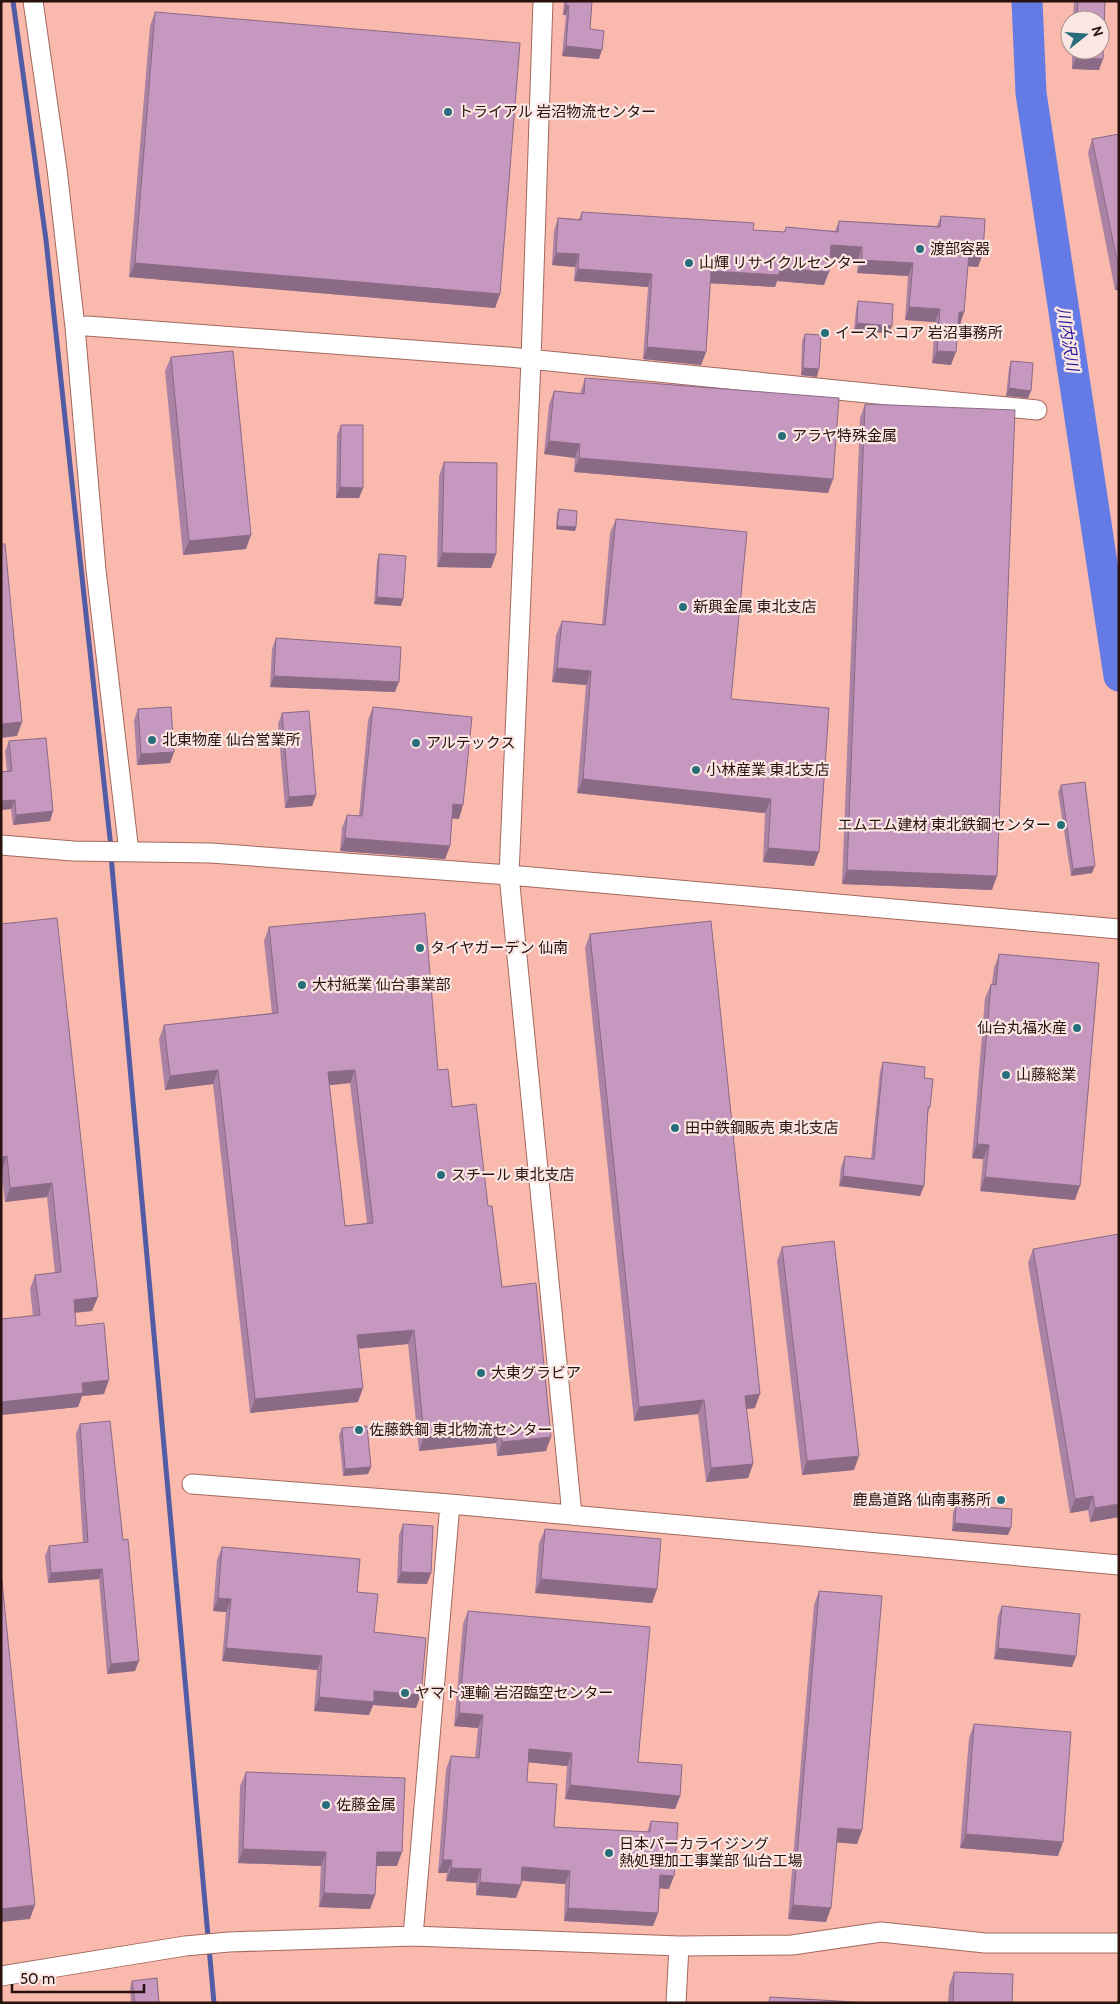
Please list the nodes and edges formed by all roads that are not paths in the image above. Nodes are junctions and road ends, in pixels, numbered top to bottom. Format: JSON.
{"nodes":[{"id":1,"x":33,"y":1,"type":"edge"},
{"id":2,"x":543,"y":1,"type":"edge"},
{"id":3,"x":88,"y":326,"type":"dead end"},
{"id":4,"x":531,"y":360,"type":"junction"},
{"id":5,"x":1037,"y":410,"type":"dead end"},
{"id":6,"x":1,"y":845,"type":"edge"},
{"id":7,"x":126,"y":852,"type":"junction"},
{"id":8,"x":509,"y":875,"type":"junction"},
{"id":9,"x":1119,"y":929,"type":"edge"},
{"id":10,"x":192,"y":1484,"type":"dead end"},
{"id":11,"x":450,"y":1504,"type":"junction"},
{"id":12,"x":572,"y":1515,"type":"junction"},
{"id":13,"x":1119,"y":1564,"type":"edge"},
{"id":14,"x":413,"y":1936,"type":"junction"},
{"id":15,"x":1119,"y":1943,"type":"edge"},
{"id":16,"x":679,"y":1946,"type":"junction"},
{"id":17,"x":1,"y":1976,"type":"edge"},
{"id":18,"x":676,"y":2003,"type":"edge"}],
"edges":[{"from":1,"to":7,"type":"street"},
{"from":2,"to":4,"type":"street"},
{"from":3,"to":4,"type":"street"},
{"from":4,"to":5,"type":"street"},
{"from":4,"to":8,"type":"street"},
{"from":6,"to":7,"type":"street"},
{"from":7,"to":8,"type":"street"},
{"from":8,"to":9,"type":"street"},
{"from":8,"to":12,"type":"street"},
{"from":10,"to":11,"type":"street"},
{"from":11,"to":12,"type":"street"},
{"from":11,"to":14,"type":"street"},
{"from":12,"to":13,"type":"street"},
{"from":14,"to":16,"type":"street"},
{"from":14,"to":17,"type":"street"},
{"from":15,"to":16,"type":"street"},
{"from":16,"to":18,"type":"street"}]}
